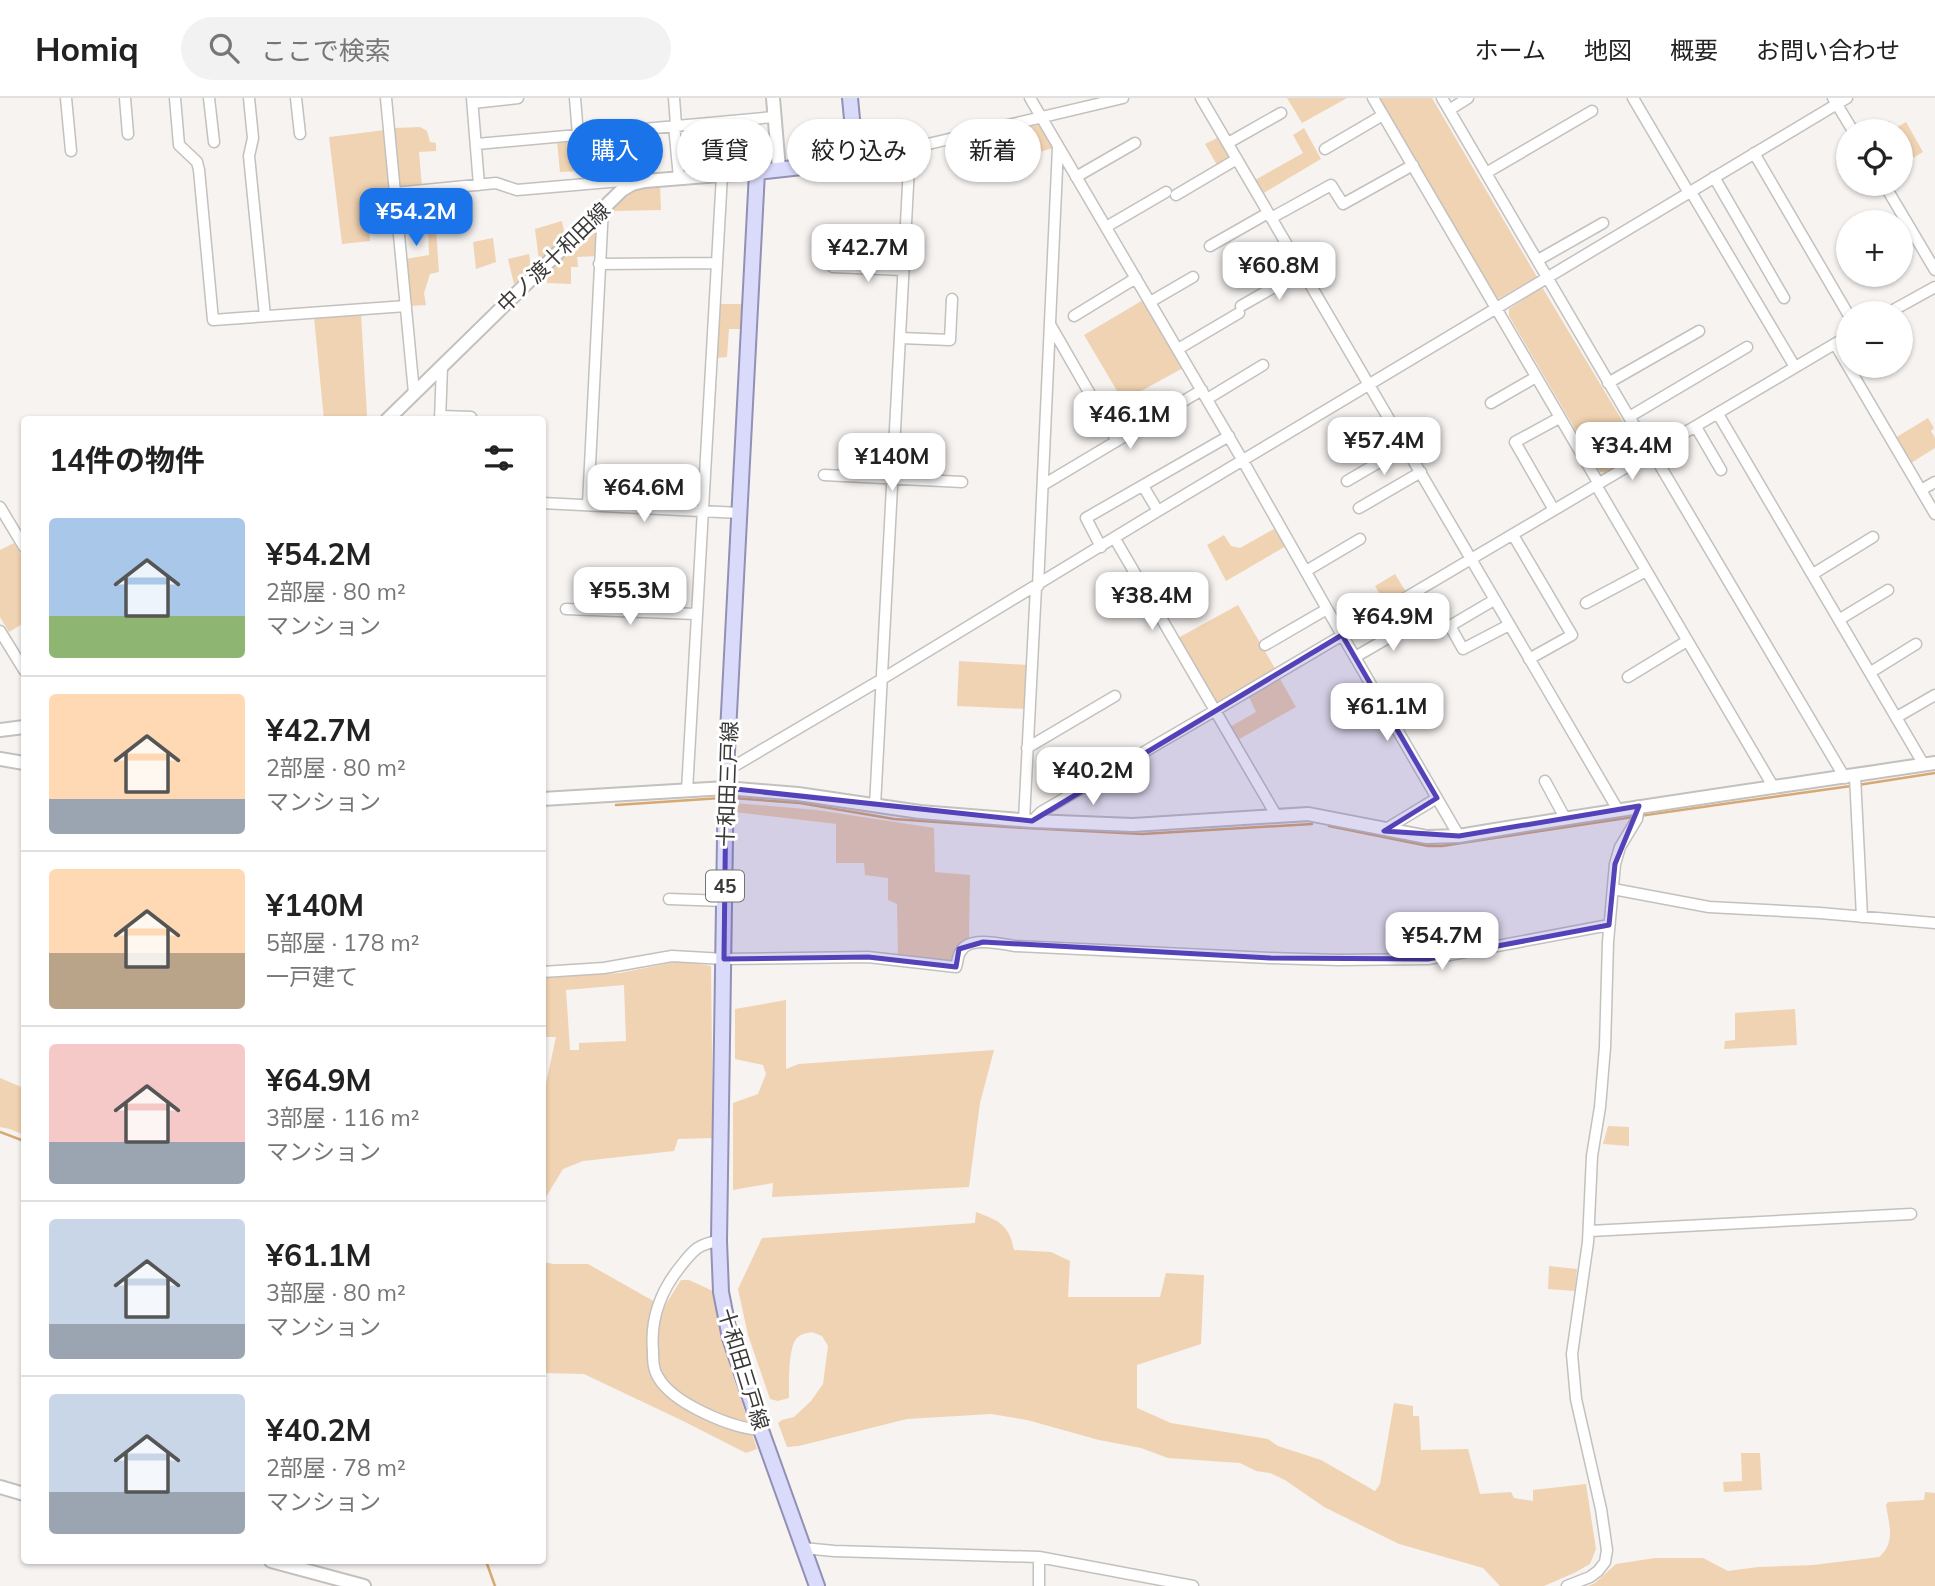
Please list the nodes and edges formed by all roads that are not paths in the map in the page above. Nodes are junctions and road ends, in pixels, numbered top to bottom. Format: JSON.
{"nodes":[{"id":1,"x":66,"y":98,"type":"edge"},
{"id":2,"x":125,"y":98,"type":"edge"},
{"id":3,"x":175,"y":98,"type":"edge"},
{"id":4,"x":209,"y":98,"type":"edge"},
{"id":5,"x":249,"y":98,"type":"edge"},
{"id":6,"x":296,"y":98,"type":"edge"},
{"id":7,"x":386,"y":98,"type":"edge"},
{"id":8,"x":518,"y":98,"type":"edge"},
{"id":9,"x":575,"y":98,"type":"edge"},
{"id":10,"x":674,"y":98,"type":"edge"},
{"id":11,"x":773,"y":98,"type":"edge"},
{"id":12,"x":850,"y":98,"type":"edge"},
{"id":13,"x":1030,"y":98,"type":"edge"},
{"id":14,"x":1123,"y":98,"type":"edge"},
{"id":15,"x":1201,"y":98,"type":"edge"},
{"id":16,"x":1373,"y":98,"type":"edge"},
{"id":17,"x":1442,"y":98,"type":"edge"},
{"id":18,"x":1468,"y":98,"type":"edge"},
{"id":19,"x":1633,"y":98,"type":"edge"},
{"id":20,"x":1847,"y":98,"type":"edge"},
{"id":21,"x":473,"y":100,"type":"edge"},
{"id":22,"x":1835,"y":101,"type":"edge"},
{"id":23,"x":1449,"y":110,"type":"junction"},
{"id":24,"x":1592,"y":111,"type":"dead end"},
{"id":25,"x":1281,"y":113,"type":"dead end"},
{"id":26,"x":1383,"y":115,"type":"junction"},
{"id":27,"x":774,"y":117,"type":"junction"},
{"id":28,"x":1041,"y":118,"type":"junction"},
{"id":29,"x":577,"y":119,"type":"edge"},
{"id":30,"x":852,"y":119,"type":"edge"},
{"id":31,"x":1846,"y":119,"type":"edge"},
{"id":32,"x":675,"y":125,"type":"junction"},
{"id":33,"x":663,"y":126,"type":"edge"},
{"id":34,"x":128,"y":134,"type":"dead end"},
{"id":35,"x":300,"y":134,"type":"dead end"},
{"id":36,"x":567,"y":136,"type":"edge"},
{"id":37,"x":214,"y":142,"type":"dead end"},
{"id":38,"x":931,"y":143,"type":"edge"},
{"id":39,"x":1135,"y":143,"type":"dead end"},
{"id":40,"x":1228,"y":143,"type":"junction"},
{"id":41,"x":477,"y":144,"type":"junction"},
{"id":42,"x":1058,"y":146,"type":"junction"},
{"id":43,"x":1325,"y":149,"type":"dead end"},
{"id":44,"x":71,"y":151,"type":"dead end"},
{"id":45,"x":677,"y":152,"type":"edge"},
{"id":46,"x":1754,"y":153,"type":"junction"},
{"id":47,"x":1237,"y":159,"type":"junction"},
{"id":48,"x":1413,"y":164,"type":"junction"},
{"id":49,"x":787,"y":168,"type":"edge"},
{"id":50,"x":779,"y":169,"type":"junction"},
{"id":51,"x":773,"y":170,"type":"edge"},
{"id":52,"x":1486,"y":173,"type":"junction"},
{"id":53,"x":1076,"y":177,"type":"junction"},
{"id":54,"x":1714,"y":177,"type":"junction"},
{"id":55,"x":677,"y":178,"type":"edge"},
{"id":56,"x":721,"y":182,"type":"edge"},
{"id":57,"x":757,"y":182,"type":"edge"},
{"id":58,"x":908,"y":182,"type":"edge"},
{"id":59,"x":632,"y":184,"type":"junction"},
{"id":60,"x":479,"y":185,"type":"junction"},
{"id":61,"x":395,"y":193,"type":"junction"},
{"id":62,"x":1690,"y":193,"type":"junction"},
{"id":63,"x":1891,"y":196,"type":"edge"},
{"id":64,"x":603,"y":207,"type":"junction"},
{"id":65,"x":1269,"y":216,"type":"junction"},
{"id":66,"x":1604,"y":223,"type":"dead end"},
{"id":67,"x":1106,"y":227,"type":"junction"},
{"id":68,"x":1210,"y":246,"type":"dead end"},
{"id":69,"x":1538,"y":260,"type":"junction"},
{"id":70,"x":716,"y":263,"type":"junction"},
{"id":71,"x":600,"y":264,"type":"junction"},
{"id":72,"x":833,"y":267,"type":"dead end"},
{"id":73,"x":903,"y":270,"type":"junction"},
{"id":74,"x":1302,"y":271,"type":"junction"},
{"id":75,"x":1935,"y":271,"type":"edge"},
{"id":76,"x":1193,"y":277,"type":"dead end"},
{"id":77,"x":1136,"y":278,"type":"junction"},
{"id":78,"x":1548,"y":278,"type":"junction"},
{"id":79,"x":1935,"y":287,"type":"edge"},
{"id":80,"x":1784,"y":298,"type":"dead end"},
{"id":81,"x":952,"y":299,"type":"dead end"},
{"id":82,"x":1840,"y":301,"type":"edge"},
{"id":83,"x":1910,"y":301,"type":"edge"},
{"id":84,"x":1150,"y":302,"type":"junction"},
{"id":85,"x":406,"y":306,"type":"junction"},
{"id":86,"x":1497,"y":308,"type":"junction"},
{"id":87,"x":265,"y":316,"type":"junction"},
{"id":88,"x":1074,"y":316,"type":"dead end"},
{"id":89,"x":1051,"y":326,"type":"junction"},
{"id":90,"x":1699,"y":331,"type":"dead end"},
{"id":91,"x":901,"y":338,"type":"junction"},
{"id":92,"x":1835,"y":344,"type":"joint"},
{"id":93,"x":1747,"y":347,"type":"dead end"},
{"id":94,"x":1178,"y":349,"type":"junction"},
{"id":95,"x":1263,"y":365,"type":"dead end"},
{"id":96,"x":442,"y":366,"type":"junction"},
{"id":97,"x":1795,"y":367,"type":"junction"},
{"id":98,"x":1536,"y":377,"type":"junction"},
{"id":99,"x":1608,"y":383,"type":"junction"},
{"id":100,"x":1369,"y":384,"type":"junction"},
{"id":101,"x":414,"y":393,"type":"junction"},
{"id":102,"x":1204,"y":394,"type":"junction"},
{"id":103,"x":1491,"y":403,"type":"dead end"},
{"id":104,"x":1718,"y":414,"type":"junction"},
{"id":105,"x":391,"y":416,"type":"edge"},
{"id":106,"x":440,"y":416,"type":"edge"},
{"id":107,"x":1629,"y":417,"type":"junction"},
{"id":108,"x":1559,"y":418,"type":"junction"},
{"id":109,"x":1696,"y":427,"type":"junction"},
{"id":110,"x":1229,"y":436,"type":"junction"},
{"id":111,"x":1117,"y":441,"type":"junction"},
{"id":112,"x":1405,"y":447,"type":"junction"},
{"id":113,"x":1652,"y":452,"type":"junction"},
{"id":114,"x":1243,"y":461,"type":"junction"},
{"id":115,"x":1721,"y":470,"type":"dead end"},
{"id":116,"x":1421,"y":472,"type":"junction"},
{"id":117,"x":824,"y":475,"type":"dead end"},
{"id":118,"x":892,"y":478,"type":"junction"},
{"id":119,"x":1347,"y":481,"type":"dead end"},
{"id":120,"x":962,"y":482,"type":"dead end"},
{"id":121,"x":1935,"y":482,"type":"edge"},
{"id":122,"x":1597,"y":484,"type":"junction"},
{"id":123,"x":1043,"y":485,"type":"junction"},
{"id":124,"x":1143,"y":486,"type":"junction"},
{"id":125,"x":1921,"y":490,"type":"junction"},
{"id":126,"x":546,"y":503,"type":"edge"},
{"id":127,"x":588,"y":505,"type":"junction"},
{"id":128,"x":0,"y":507,"type":"edge"},
{"id":129,"x":1359,"y":508,"type":"dead end"},
{"id":130,"x":1555,"y":510,"type":"junction"},
{"id":131,"x":702,"y":511,"type":"junction"},
{"id":132,"x":1158,"y":511,"type":"junction"},
{"id":133,"x":740,"y":513,"type":"junction"},
{"id":134,"x":1935,"y":514,"type":"edge"},
{"id":135,"x":1513,"y":535,"type":"junction"},
{"id":136,"x":1873,"y":537,"type":"dead end"},
{"id":137,"x":1115,"y":539,"type":"junction"},
{"id":138,"x":1360,"y":539,"type":"dead end"},
{"id":139,"x":21,"y":542,"type":"edge"},
{"id":140,"x":1101,"y":547,"type":"junction"},
{"id":141,"x":1470,"y":560,"type":"junction"},
{"id":142,"x":1306,"y":571,"type":"junction"},
{"id":143,"x":1646,"y":571,"type":"junction"},
{"id":144,"x":1813,"y":574,"type":"junction"},
{"id":145,"x":1037,"y":586,"type":"junction"},
{"id":146,"x":1888,"y":590,"type":"dead end"},
{"id":147,"x":1494,"y":600,"type":"junction"},
{"id":148,"x":1586,"y":603,"type":"dead end"},
{"id":149,"x":566,"y":609,"type":"dead end"},
{"id":150,"x":1327,"y":609,"type":"junction"},
{"id":151,"x":696,"y":614,"type":"junction"},
{"id":152,"x":1840,"y":619,"type":"junction"},
{"id":153,"x":1415,"y":623,"type":"dead end"},
{"id":154,"x":1509,"y":625,"type":"junction"},
{"id":155,"x":0,"y":631,"type":"edge"},
{"id":156,"x":1342,"y":635,"type":"junction"},
{"id":157,"x":1687,"y":641,"type":"junction"},
{"id":158,"x":1916,"y":644,"type":"dead end"},
{"id":159,"x":1265,"y":645,"type":"dead end"},
{"id":160,"x":1355,"y":657,"type":"junction"},
{"id":161,"x":1528,"y":659,"type":"junction"},
{"id":162,"x":21,"y":665,"type":"edge"},
{"id":163,"x":1871,"y":673,"type":"junction"},
{"id":164,"x":1628,"y":677,"type":"dead end"},
{"id":165,"x":883,"y":679,"type":"junction"},
{"id":166,"x":1935,"y":695,"type":"edge"},
{"id":167,"x":1115,"y":696,"type":"dead end"},
{"id":168,"x":1216,"y":710,"type":"junction"},
{"id":169,"x":1897,"y":717,"type":"junction"},
{"id":170,"x":21,"y":727,"type":"edge"},
{"id":171,"x":0,"y":730,"type":"edge"},
{"id":172,"x":1027,"y":748,"type":"junction"},
{"id":173,"x":0,"y":758,"type":"edge"},
{"id":174,"x":21,"y":762,"type":"edge"},
{"id":175,"x":1930,"y":764,"type":"edge"},
{"id":176,"x":726,"y":771,"type":"junction"},
{"id":177,"x":1545,"y":781,"type":"dead end"},
{"id":178,"x":1853,"y":782,"type":"junction"},
{"id":179,"x":726,"y":788,"type":"junction"},
{"id":180,"x":1774,"y":788,"type":"junction"},
{"id":181,"x":687,"y":791,"type":"junction"},
{"id":182,"x":1437,"y":798,"type":"junction"},
{"id":183,"x":546,"y":799,"type":"edge"},
{"id":184,"x":876,"y":806,"type":"junction"},
{"id":185,"x":1618,"y":810,"type":"junction"},
{"id":186,"x":1638,"y":813,"type":"junction"},
{"id":187,"x":1276,"y":816,"type":"junction"},
{"id":188,"x":1565,"y":818,"type":"junction"},
{"id":189,"x":1028,"y":821,"type":"junction"},
{"id":190,"x":1387,"y":830,"type":"junction"},
{"id":191,"x":1459,"y":836,"type":"junction"},
{"id":192,"x":1613,"y":889,"type":"junction"},
{"id":193,"x":669,"y":899,"type":"dead end"},
{"id":194,"x":724,"y":901,"type":"junction"},
{"id":195,"x":1862,"y":917,"type":"junction"},
{"id":196,"x":1935,"y":923,"type":"edge"},
{"id":197,"x":1609,"y":925,"type":"junction"},
{"id":198,"x":724,"y":959,"type":"junction"},
{"id":199,"x":546,"y":972,"type":"edge"},
{"id":200,"x":1911,"y":1214,"type":"dead end"},
{"id":201,"x":1590,"y":1231,"type":"junction"},
{"id":202,"x":719,"y":1241,"type":"junction"},
{"id":203,"x":761,"y":1430,"type":"junction"},
{"id":204,"x":0,"y":1487,"type":"edge"},
{"id":205,"x":21,"y":1493,"type":"edge"},
{"id":206,"x":803,"y":1548,"type":"junction"},
{"id":207,"x":1039,"y":1557,"type":"junction"},
{"id":208,"x":282,"y":1564,"type":"edge"},
{"id":209,"x":364,"y":1586,"type":"edge"},
{"id":210,"x":817,"y":1586,"type":"edge"},
{"id":211,"x":1039,"y":1586,"type":"edge"},
{"id":212,"x":1193,"y":1586,"type":"edge"},
{"id":213,"x":1567,"y":1586,"type":"edge"}],
"edges":[{"from":1,"to":44,"type":"street"},
{"from":2,"to":34,"type":"street"},
{"from":3,"to":87,"type":"street"},
{"from":4,"to":37,"type":"street"},
{"from":5,"to":87,"type":"street"},
{"from":6,"to":35,"type":"street"},
{"from":7,"to":61,"type":"street"},
{"from":8,"to":21,"type":"street"},
{"from":9,"to":29,"type":"street"},
{"from":10,"to":32,"type":"street"},
{"from":11,"to":27,"type":"street"},
{"from":12,"to":30,"type":"main road"},
{"from":13,"to":28,"type":"street"},
{"from":14,"to":28,"type":"street"},
{"from":15,"to":40,"type":"street"},
{"from":16,"to":26,"type":"street"},
{"from":17,"to":23,"type":"street"},
{"from":18,"to":23,"type":"street"},
{"from":19,"to":62,"type":"street"},
{"from":20,"to":22,"type":"street"},
{"from":21,"to":41,"type":"street"},
{"from":22,"to":31,"type":"street"},
{"from":22,"to":46,"type":"street"},
{"from":23,"to":52,"type":"street"},
{"from":24,"to":52,"type":"street"},
{"from":25,"to":40,"type":"street"},
{"from":26,"to":43,"type":"street"},
{"from":26,"to":48,"type":"street"},
{"from":27,"to":32,"type":"street"},
{"from":27,"to":50,"type":"street"},
{"from":28,"to":38,"type":"street"},
{"from":28,"to":42,"type":"street"},
{"from":32,"to":33,"type":"street"},
{"from":32,"to":45,"type":"street"},
{"from":36,"to":41,"type":"street"},
{"from":39,"to":53,"type":"street"},
{"from":40,"to":47,"type":"street"},
{"from":41,"to":60,"type":"street"},
{"from":42,"to":53,"type":"street"},
{"from":42,"to":89,"type":"street"},
{"from":46,"to":54,"type":"street"},
{"from":46,"to":82,"type":"street"},
{"from":47,"to":65,"type":"street"},
{"from":47,"to":67,"type":"street"},
{"from":48,"to":65,"type":"street"},
{"from":48,"to":86,"type":"street"},
{"from":49,"to":50,"type":"main road"},
{"from":50,"to":51,"type":"main road"},
{"from":52,"to":69,"type":"street"},
{"from":53,"to":67,"type":"street"},
{"from":54,"to":62,"type":"street"},
{"from":54,"to":80,"type":"street"},
{"from":55,"to":59,"type":"street"},
{"from":56,"to":70,"type":"street"},
{"from":57,"to":133,"type":"main road","name":"十和田三戸線","number":"45"},
{"from":58,"to":73,"type":"street"},
{"from":59,"to":60,"type":"street"},
{"from":59,"to":64,"type":"street","name":"中ノ渡十和田線"},
{"from":60,"to":61,"type":"street"},
{"from":61,"to":85,"type":"street"},
{"from":62,"to":78,"type":"street"},
{"from":62,"to":97,"type":"street"},
{"from":63,"to":75,"type":"street"},
{"from":64,"to":71,"type":"street"},
{"from":64,"to":96,"type":"street","name":"中ノ渡十和田線"},
{"from":65,"to":68,"type":"street"},
{"from":65,"to":74,"type":"street"},
{"from":66,"to":69,"type":"street"},
{"from":67,"to":77,"type":"street"},
{"from":69,"to":78,"type":"street"},
{"from":70,"to":71,"type":"street"},
{"from":70,"to":131,"type":"street"},
{"from":71,"to":127,"type":"street"},
{"from":72,"to":73,"type":"street"},
{"from":73,"to":91,"type":"street"},
{"from":74,"to":94,"type":"street"},
{"from":74,"to":100,"type":"street"},
{"from":76,"to":84,"type":"street"},
{"from":77,"to":84,"type":"street"},
{"from":77,"to":88,"type":"street"},
{"from":78,"to":86,"type":"street"},
{"from":78,"to":99,"type":"street"},
{"from":79,"to":83,"type":"street"},
{"from":81,"to":91,"type":"street"},
{"from":84,"to":94,"type":"street"},
{"from":85,"to":87,"type":"street"},
{"from":85,"to":101,"type":"street"},
{"from":86,"to":98,"type":"street"},
{"from":86,"to":100,"type":"street"},
{"from":89,"to":111,"type":"street"},
{"from":89,"to":123,"type":"street"},
{"from":90,"to":99,"type":"street"},
{"from":91,"to":118,"type":"street"},
{"from":92,"to":97,"type":"street"},
{"from":92,"to":125,"type":"street"},
{"from":93,"to":107,"type":"street"},
{"from":94,"to":102,"type":"street"},
{"from":95,"to":102,"type":"street"},
{"from":96,"to":101,"type":"street","name":"中ノ渡十和田線"},
{"from":96,"to":106,"type":"street"},
{"from":97,"to":104,"type":"street"},
{"from":98,"to":103,"type":"street"},
{"from":98,"to":108,"type":"street"},
{"from":99,"to":107,"type":"street"},
{"from":100,"to":112,"type":"street"},
{"from":100,"to":114,"type":"street"},
{"from":101,"to":105,"type":"street","name":"中ノ渡十和田線"},
{"from":102,"to":110,"type":"street"},
{"from":102,"to":111,"type":"street"},
{"from":104,"to":109,"type":"street"},
{"from":104,"to":144,"type":"street"},
{"from":107,"to":113,"type":"street"},
{"from":108,"to":122,"type":"street"},
{"from":108,"to":130,"type":"street"},
{"from":109,"to":113,"type":"street"},
{"from":109,"to":115,"type":"street"},
{"from":110,"to":114,"type":"street"},
{"from":110,"to":124,"type":"street"},
{"from":111,"to":123,"type":"street"},
{"from":112,"to":116,"type":"street"},
{"from":112,"to":119,"type":"street"},
{"from":113,"to":122,"type":"street"},
{"from":113,"to":178,"type":"street"},
{"from":114,"to":132,"type":"street"},
{"from":114,"to":142,"type":"street"},
{"from":116,"to":129,"type":"street"},
{"from":116,"to":141,"type":"street"},
{"from":117,"to":118,"type":"street"},
{"from":118,"to":120,"type":"street"},
{"from":118,"to":165,"type":"street"},
{"from":121,"to":125,"type":"street"},
{"from":122,"to":130,"type":"street"},
{"from":122,"to":143,"type":"street"},
{"from":123,"to":145,"type":"street"},
{"from":124,"to":132,"type":"street"},
{"from":124,"to":140,"type":"street"},
{"from":125,"to":134,"type":"street"},
{"from":126,"to":127,"type":"street"},
{"from":127,"to":131,"type":"street"},
{"from":128,"to":139,"type":"street"},
{"from":130,"to":135,"type":"street"},
{"from":131,"to":133,"type":"street"},
{"from":131,"to":151,"type":"street"},
{"from":132,"to":137,"type":"street"},
{"from":133,"to":176,"type":"main road","name":"十和田三戸線","number":"45"},
{"from":135,"to":141,"type":"street"},
{"from":135,"to":161,"type":"street"},
{"from":136,"to":144,"type":"street"},
{"from":137,"to":140,"type":"street"},
{"from":137,"to":168,"type":"street"},
{"from":138,"to":142,"type":"street"},
{"from":140,"to":145,"type":"street"},
{"from":141,"to":147,"type":"street"},
{"from":141,"to":156,"type":"street"},
{"from":142,"to":150,"type":"street"},
{"from":143,"to":148,"type":"street"},
{"from":143,"to":157,"type":"street"},
{"from":144,"to":152,"type":"street"},
{"from":145,"to":165,"type":"street"},
{"from":145,"to":172,"type":"street"},
{"from":146,"to":152,"type":"street"},
{"from":147,"to":154,"type":"street"},
{"from":147,"to":154,"type":"street"},
{"from":149,"to":151,"type":"street"},
{"from":150,"to":156,"type":"street"},
{"from":150,"to":159,"type":"street"},
{"from":151,"to":181,"type":"street"},
{"from":152,"to":163,"type":"street"},
{"from":153,"to":160,"type":"street"},
{"from":154,"to":161,"type":"street"},
{"from":155,"to":162,"type":"street"},
{"from":156,"to":160,"type":"street"},
{"from":156,"to":168,"type":"street"},
{"from":157,"to":164,"type":"street"},
{"from":157,"to":180,"type":"street"},
{"from":158,"to":163,"type":"street"},
{"from":160,"to":182,"type":"street"},
{"from":161,"to":185,"type":"street"},
{"from":163,"to":169,"type":"street"},
{"from":165,"to":176,"type":"street"},
{"from":165,"to":184,"type":"street"},
{"from":166,"to":169,"type":"street"},
{"from":167,"to":172,"type":"street"},
{"from":168,"to":187,"type":"street"},
{"from":168,"to":189,"type":"street"},
{"from":169,"to":175,"type":"street"},
{"from":170,"to":171,"type":"street"},
{"from":172,"to":189,"type":"street"},
{"from":173,"to":174,"type":"street"},
{"from":175,"to":178,"type":"street"},
{"from":176,"to":179,"type":"main road","name":"十和田三戸線","number":"45"},
{"from":177,"to":188,"type":"street"},
{"from":178,"to":180,"type":"street"},
{"from":178,"to":195,"type":"street"},
{"from":179,"to":181,"type":"street"},
{"from":179,"to":184,"type":"street"},
{"from":179,"to":194,"type":"main road","name":"十和田三戸線","number":"45"},
{"from":180,"to":186,"type":"street"},
{"from":181,"to":183,"type":"street"},
{"from":182,"to":190,"type":"street"},
{"from":182,"to":191,"type":"street"},
{"from":184,"to":189,"type":"street"},
{"from":185,"to":186,"type":"street"},
{"from":185,"to":188,"type":"street"},
{"from":186,"to":192,"type":"street"},
{"from":187,"to":189,"type":"street"},
{"from":187,"to":190,"type":"street"},
{"from":188,"to":191,"type":"street"},
{"from":190,"to":191,"type":"street"},
{"from":192,"to":195,"type":"street"},
{"from":192,"to":197,"type":"street"},
{"from":193,"to":194,"type":"street"},
{"from":194,"to":198,"type":"main road","name":"十和田三戸線","number":"45"},
{"from":195,"to":196,"type":"street"},
{"from":197,"to":198,"type":"street"},
{"from":197,"to":201,"type":"street"},
{"from":198,"to":199,"type":"street"},
{"from":198,"to":202,"type":"main road","name":"十和田三戸線","number":"45"},
{"from":200,"to":201,"type":"street"},
{"from":201,"to":213,"type":"street"},
{"from":202,"to":203,"type":"main road","name":"十和田三戸線","number":"45"},
{"from":202,"to":203,"type":"street"},
{"from":203,"to":206,"type":"main road","name":"十和田三戸線","number":"45"},
{"from":204,"to":205,"type":"street"},
{"from":206,"to":207,"type":"street"},
{"from":206,"to":210,"type":"main road","name":"十和田三戸線","number":"45"},
{"from":207,"to":211,"type":"street"},
{"from":207,"to":212,"type":"street"},
{"from":208,"to":209,"type":"street"}]}
